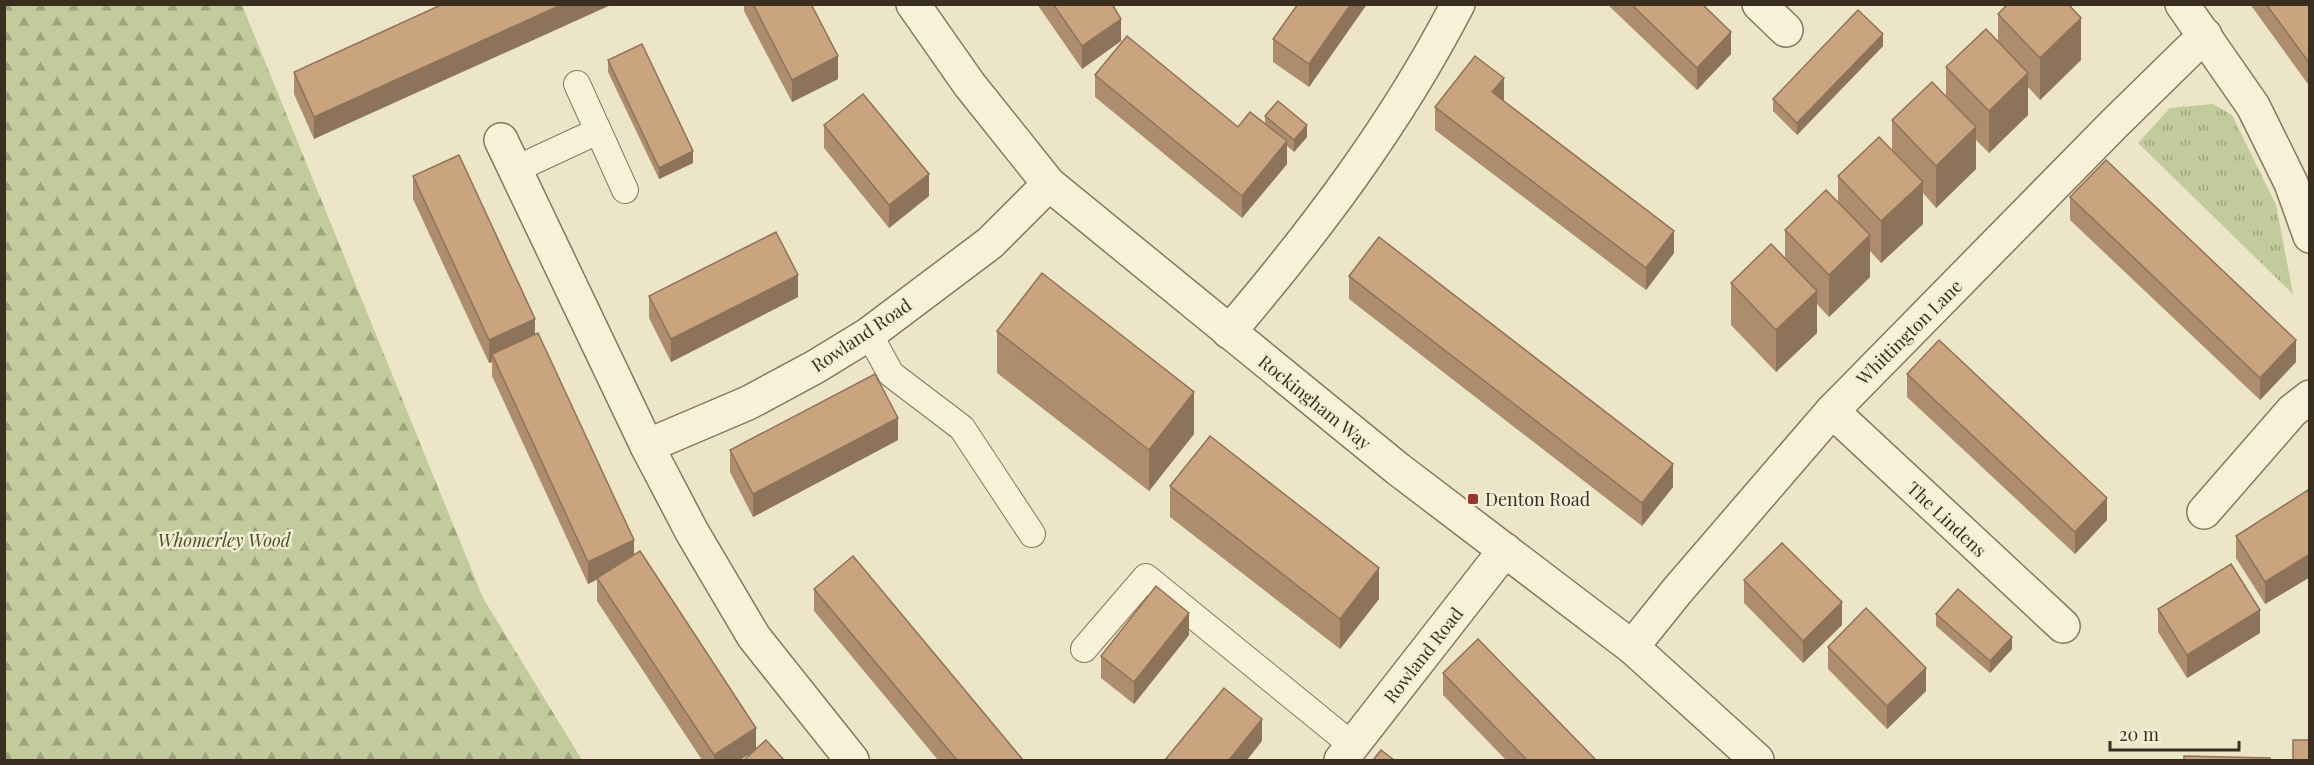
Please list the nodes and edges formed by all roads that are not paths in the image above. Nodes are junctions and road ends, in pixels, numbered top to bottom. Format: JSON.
{"nodes":[{"id":1,"x":913,"y":4,"type":"edge"},
{"id":2,"x":1458,"y":4,"type":"edge"},
{"id":3,"x":1759,"y":4,"type":"edge"},
{"id":4,"x":2182,"y":4,"type":"edge"},
{"id":5,"x":1786,"y":30,"type":"dead end"},
{"id":6,"x":2205,"y":35,"type":"junction"},
{"id":7,"x":577,"y":84,"type":"dead end"},
{"id":8,"x":598,"y":131,"type":"junction"},
{"id":9,"x":501,"y":140,"type":"dead end"},
{"id":10,"x":514,"y":170,"type":"junction"},
{"id":11,"x":1049,"y":184,"type":"junction"},
{"id":12,"x":625,"y":190,"type":"dead end"},
{"id":13,"x":2310,"y":236,"type":"edge"},
{"id":14,"x":1229,"y":332,"type":"junction"},
{"id":15,"x":869,"y":334,"type":"junction"},
{"id":16,"x":2310,"y":397,"type":"edge"},
{"id":17,"x":1832,"y":411,"type":"junction"},
{"id":18,"x":647,"y":446,"type":"junction"},
{"id":19,"x":2204,"y":512,"type":"dead end"},
{"id":20,"x":1032,"y":534,"type":"dead end"},
{"id":21,"x":1505,"y":550,"type":"junction"},
{"id":22,"x":2063,"y":626,"type":"dead end"},
{"id":23,"x":1632,"y":646,"type":"junction"},
{"id":24,"x":1084,"y":649,"type":"dead end"},
{"id":25,"x":1347,"y":753,"type":"edge"},
{"id":26,"x":852,"y":760,"type":"edge"},
{"id":27,"x":1757,"y":760,"type":"edge"}],
"edges":[{"from":1,"to":11,"type":"street","name":"Rockingham Way"},
{"from":2,"to":14,"type":"street"},
{"from":3,"to":5,"type":"street"},
{"from":4,"to":6,"type":"street"},
{"from":6,"to":13,"type":"street"},
{"from":6,"to":17,"type":"street","name":"Whittington Lane"},
{"from":7,"to":8,"type":"lane"},
{"from":8,"to":10,"type":"lane"},
{"from":8,"to":12,"type":"lane"},
{"from":9,"to":10,"type":"street"},
{"from":10,"to":18,"type":"street"},
{"from":11,"to":14,"type":"street","name":"Rockingham Way"},
{"from":11,"to":15,"type":"street","name":"Rowland Road"},
{"from":14,"to":21,"type":"street","name":"Rockingham Way"},
{"from":15,"to":18,"type":"street","name":"Rowland Road"},
{"from":15,"to":20,"type":"lane"},
{"from":16,"to":19,"type":"street"},
{"from":17,"to":22,"type":"street","name":"The Lindens"},
{"from":17,"to":23,"type":"street","name":"Whittington Lane"},
{"from":18,"to":26,"type":"street"},
{"from":21,"to":23,"type":"street","name":"Rockingham Way"},
{"from":21,"to":25,"type":"street","name":"Rowland Road"},
{"from":23,"to":27,"type":"street","name":"Rockingham Way"},
{"from":24,"to":25,"type":"lane"}]}
